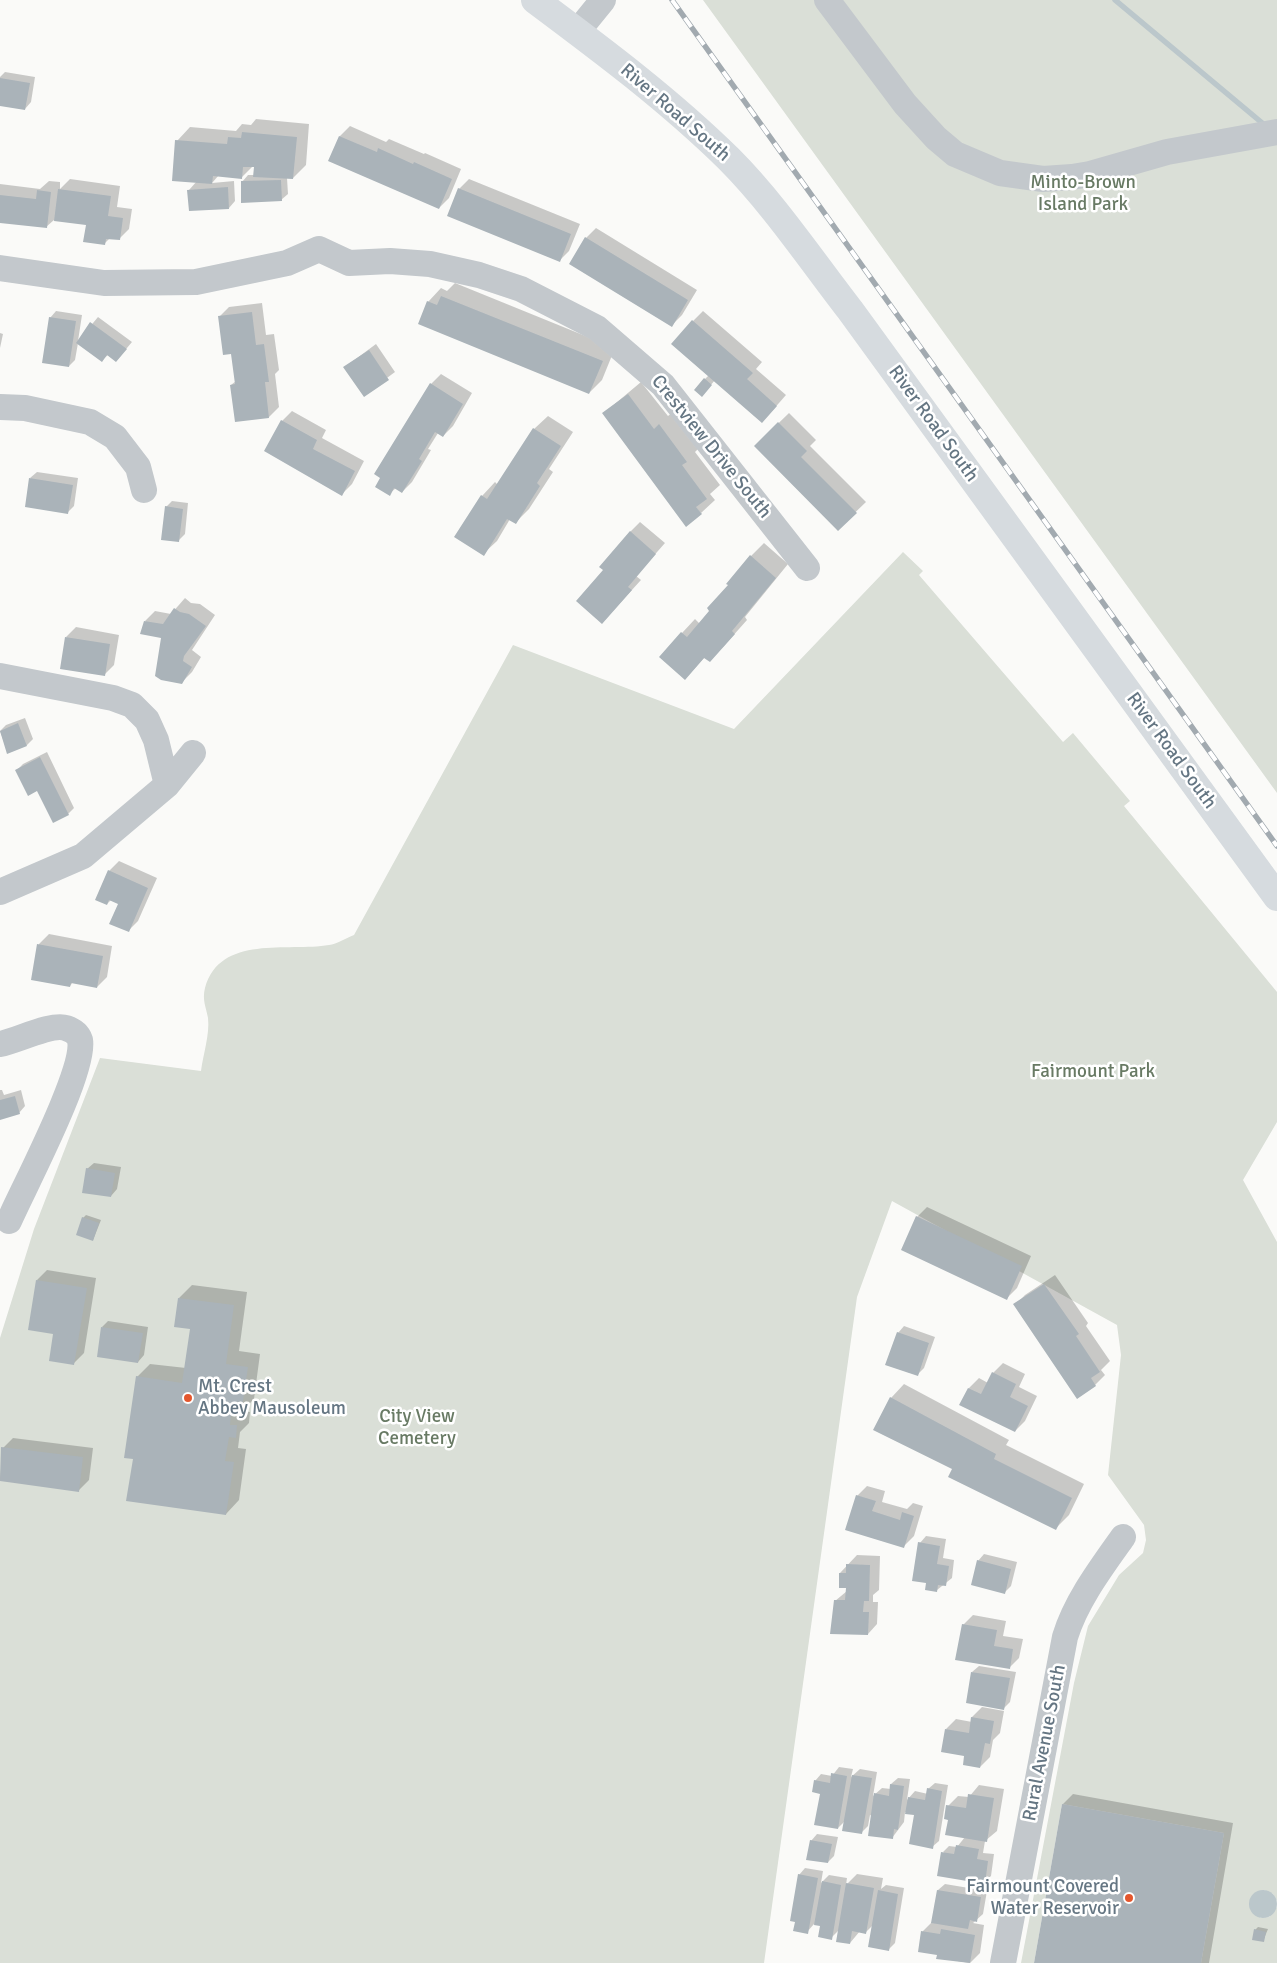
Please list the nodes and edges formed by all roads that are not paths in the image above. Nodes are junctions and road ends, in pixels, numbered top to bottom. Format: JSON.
{"nodes":[{"id":1,"x":535,"y":0,"type":"edge"},
{"id":2,"x":603,"y":0,"type":"edge"},
{"id":3,"x":826,"y":0,"type":"edge"},
{"id":4,"x":577,"y":32,"type":"junction"},
{"id":5,"x":1268,"y":133,"type":"edge"},
{"id":6,"x":0,"y":268,"type":"edge"},
{"id":7,"x":0,"y":408,"type":"edge"},
{"id":8,"x":144,"y":490,"type":"dead end"},
{"id":9,"x":807,"y":568,"type":"dead end"},
{"id":10,"x":0,"y":676,"type":"edge"},
{"id":11,"x":193,"y":753,"type":"dead end"},
{"id":12,"x":167,"y":785,"type":"junction"},
{"id":13,"x":0,"y":892,"type":"edge"},
{"id":14,"x":1277,"y":897,"type":"edge"},
{"id":15,"x":0,"y":1044,"type":"edge"},
{"id":16,"x":9,"y":1221,"type":"dead end"},
{"id":17,"x":1123,"y":1537,"type":"dead end"},
{"id":18,"x":1003,"y":1963,"type":"edge"}],
"edges":[{"from":1,"to":4,"type":"main road","name":"River Road South"},
{"from":2,"to":4,"type":"street"},
{"from":3,"to":5,"type":"street"},
{"from":4,"to":14,"type":"main road","name":"River Road South"},
{"from":6,"to":9,"type":"street","name":"Crestview Drive South"},
{"from":7,"to":8,"type":"street"},
{"from":10,"to":12,"type":"street"},
{"from":11,"to":12,"type":"street"},
{"from":12,"to":13,"type":"street"},
{"from":15,"to":16,"type":"street"},
{"from":17,"to":18,"type":"street","name":"Rural Avenue South"}]}
